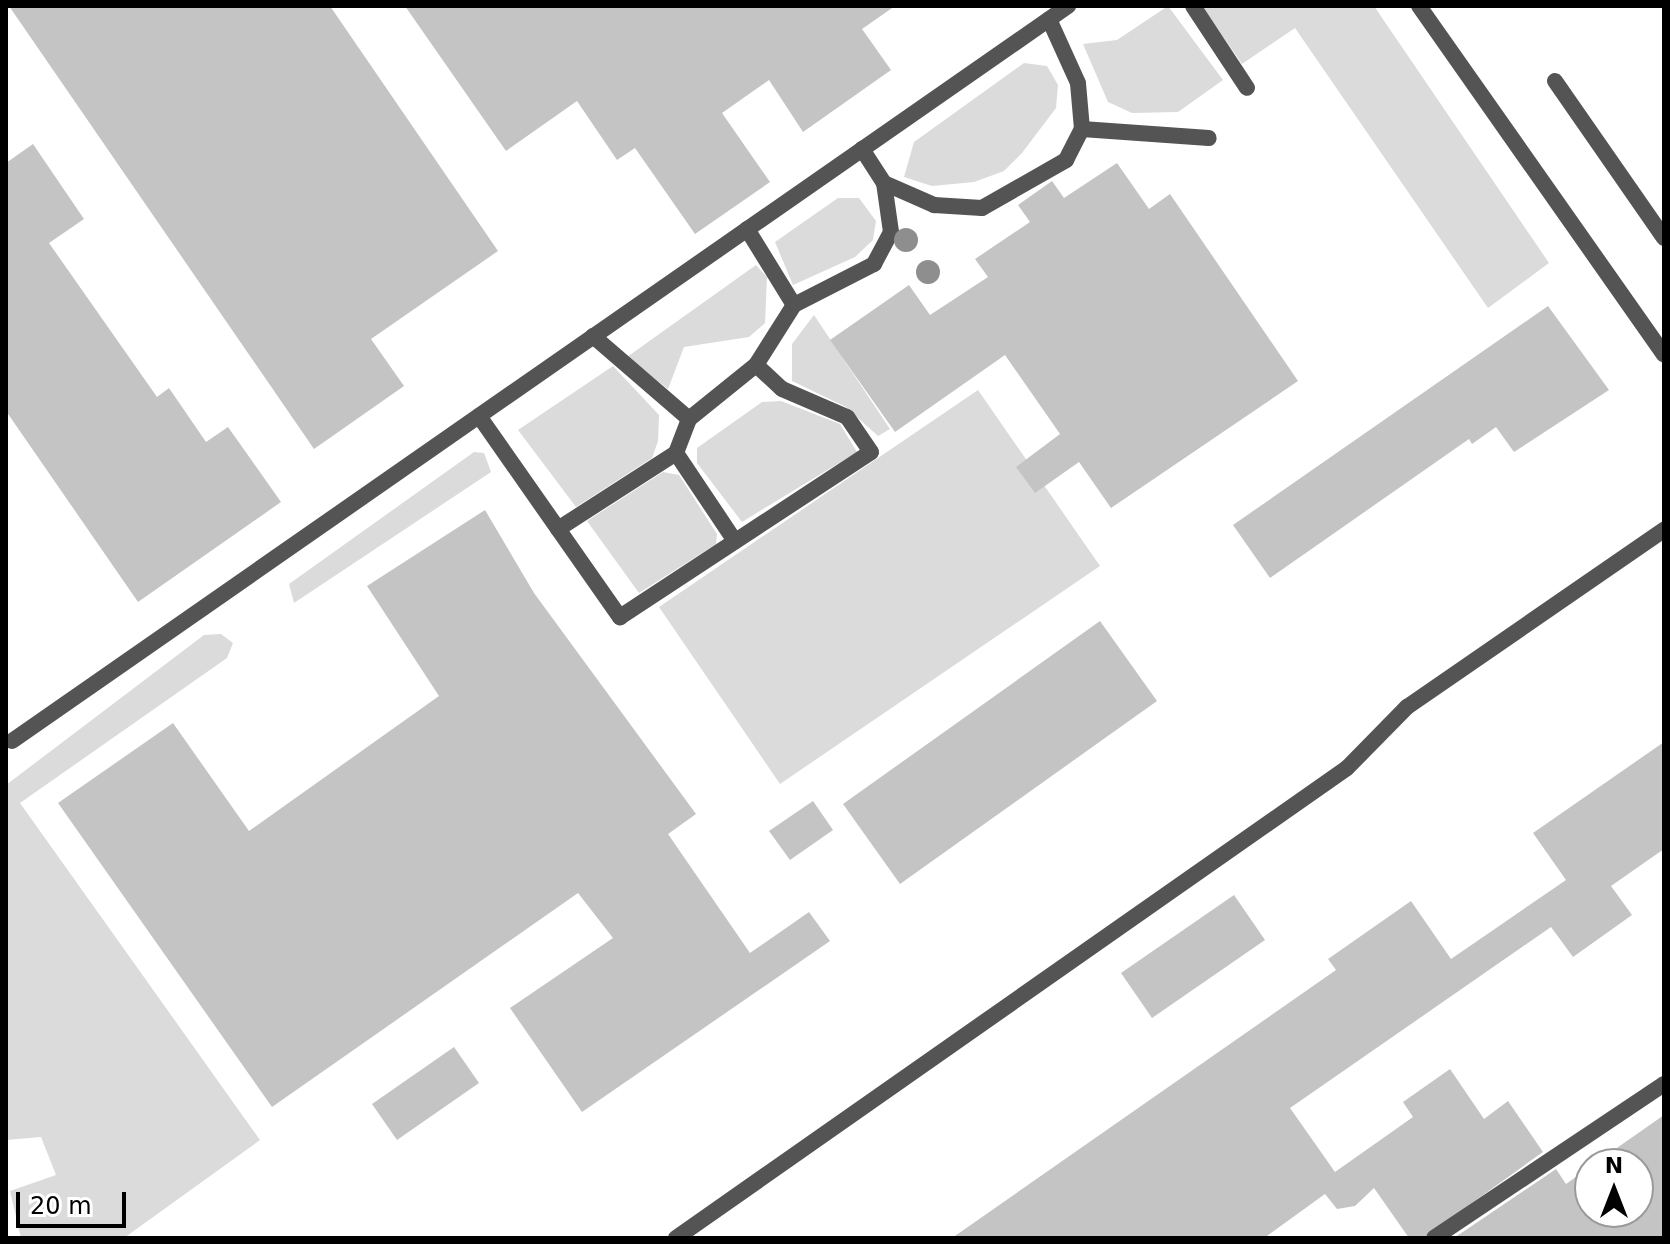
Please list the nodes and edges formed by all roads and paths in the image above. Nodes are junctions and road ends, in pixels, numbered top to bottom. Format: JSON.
{"nodes":[{"id":1,"x":1068,"y":6,"type":"edge"},
{"id":2,"x":1193,"y":6,"type":"edge"},
{"id":3,"x":1419,"y":6,"type":"edge"},
{"id":4,"x":1049,"y":19,"type":"junction"},
{"id":5,"x":1555,"y":81,"type":"dead end"},
{"id":6,"x":1247,"y":88,"type":"dead end"},
{"id":7,"x":1082,"y":129,"type":"junction"},
{"id":8,"x":1209,"y":138,"type":"dead end"},
{"id":9,"x":862,"y":149,"type":"junction"},
{"id":10,"x":884,"y":183,"type":"junction"},
{"id":11,"x":747,"y":229,"type":"junction"},
{"id":12,"x":1664,"y":238,"type":"edge"},
{"id":13,"x":794,"y":305,"type":"junction"},
{"id":14,"x":593,"y":336,"type":"junction"},
{"id":15,"x":1664,"y":355,"type":"edge"},
{"id":16,"x":756,"y":365,"type":"junction"},
{"id":17,"x":479,"y":416,"type":"junction"},
{"id":18,"x":689,"y":419,"type":"junction"},
{"id":19,"x":676,"y":453,"type":"junction"},
{"id":20,"x":558,"y":529,"type":"junction"},
{"id":21,"x":1664,"y":530,"type":"edge"},
{"id":22,"x":735,"y":541,"type":"junction"},
{"id":23,"x":12,"y":741,"type":"dead end"},
{"id":24,"x":1664,"y":1084,"type":"edge"},
{"id":25,"x":676,"y":1238,"type":"edge"},
{"id":26,"x":1434,"y":1238,"type":"edge"}],
"edges":[{"from":1,"to":4,"type":"street"},
{"from":2,"to":6,"type":"street"},
{"from":3,"to":15,"type":"street"},
{"from":4,"to":7,"type":"street"},
{"from":4,"to":9,"type":"street"},
{"from":5,"to":12,"type":"street"},
{"from":7,"to":8,"type":"street"},
{"from":7,"to":10,"type":"street"},
{"from":9,"to":10,"type":"street"},
{"from":9,"to":11,"type":"street"},
{"from":10,"to":13,"type":"street"},
{"from":11,"to":13,"type":"street"},
{"from":11,"to":14,"type":"street"},
{"from":13,"to":16,"type":"street"},
{"from":14,"to":17,"type":"street"},
{"from":14,"to":18,"type":"street"},
{"from":16,"to":18,"type":"street"},
{"from":16,"to":22,"type":"street"},
{"from":17,"to":20,"type":"street"},
{"from":17,"to":23,"type":"street"},
{"from":18,"to":19,"type":"street"},
{"from":19,"to":20,"type":"street"},
{"from":19,"to":22,"type":"street"},
{"from":20,"to":22,"type":"street"},
{"from":21,"to":25,"type":"street"},
{"from":24,"to":26,"type":"street"}]}
